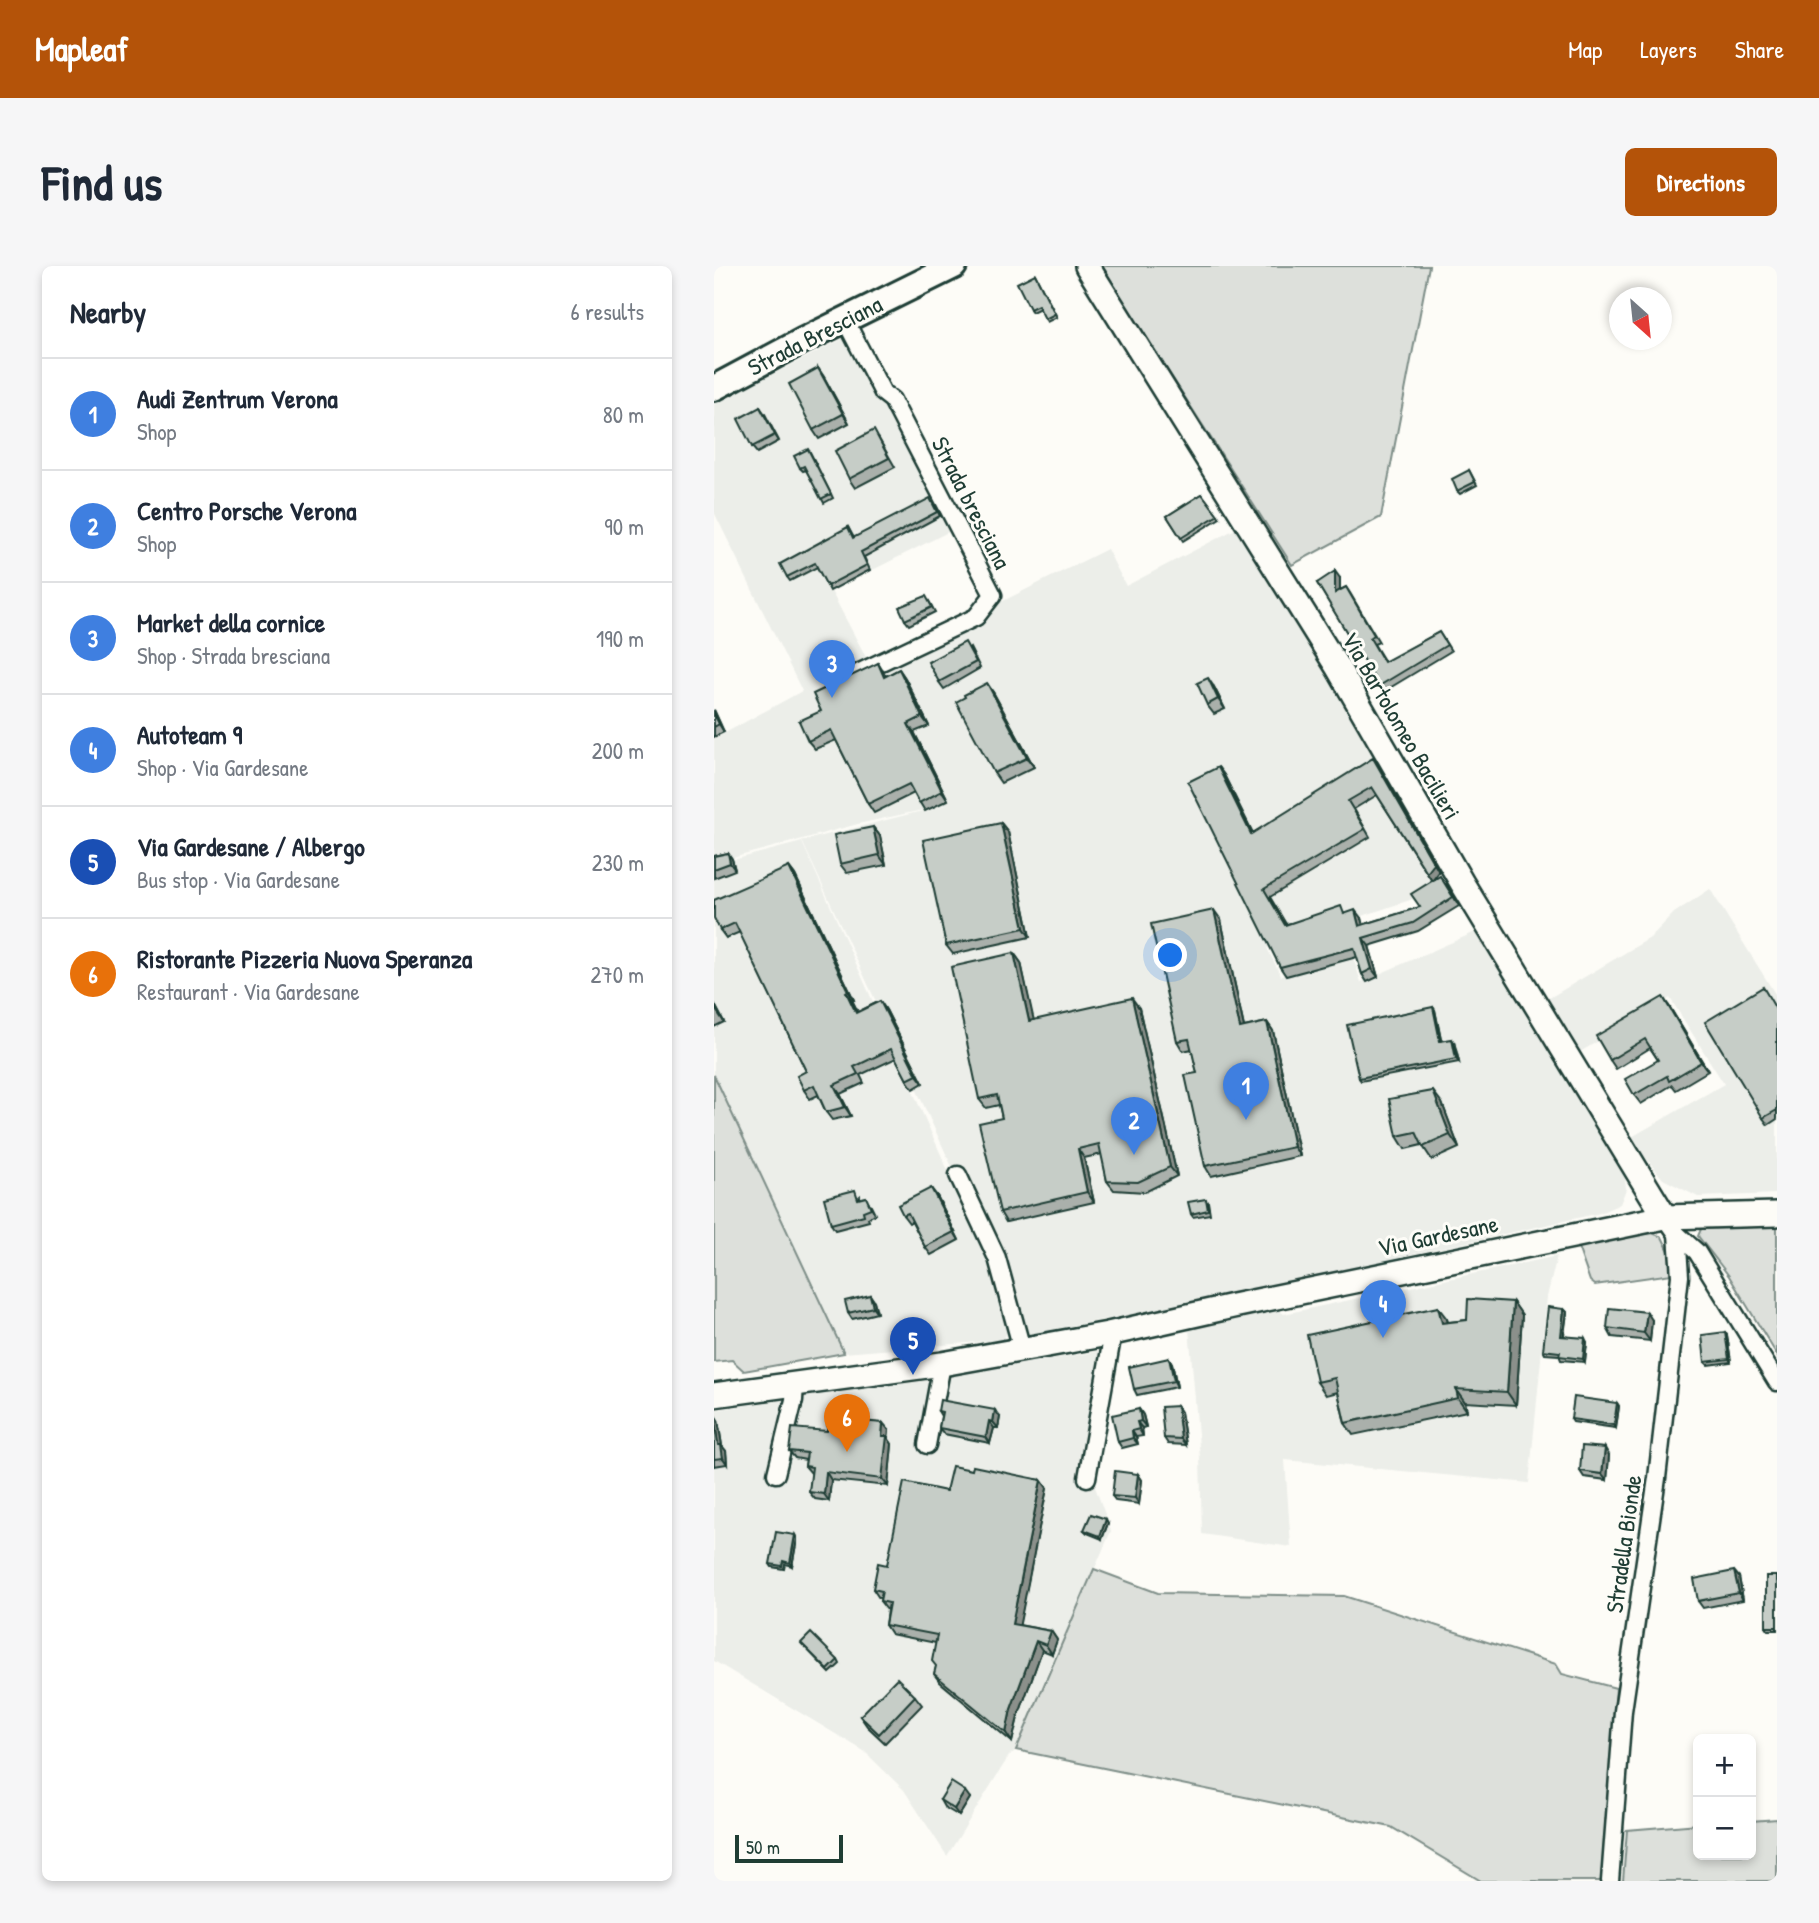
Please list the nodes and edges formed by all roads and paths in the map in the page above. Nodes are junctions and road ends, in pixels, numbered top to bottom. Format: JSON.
{"nodes":[{"id":1,"x":954,"y":266,"type":"edge"},
{"id":2,"x":1087,"y":266,"type":"edge"},
{"id":3,"x":845,"y":320,"type":"junction"},
{"id":4,"x":714,"y":388,"type":"edge"},
{"id":5,"x":845,"y":679,"type":"edge"},
{"id":6,"x":958,"y":1175,"type":"dead end"},
{"id":7,"x":1777,"y":1214,"type":"edge"},
{"id":8,"x":1671,"y":1225,"type":"junction"},
{"id":9,"x":1113,"y":1333,"type":"junction"},
{"id":10,"x":1022,"y":1349,"type":"junction"},
{"id":11,"x":942,"y":1364,"type":"junction"},
{"id":12,"x":1777,"y":1382,"type":"edge"},
{"id":13,"x":795,"y":1384,"type":"junction"},
{"id":14,"x":714,"y":1395,"type":"edge"},
{"id":15,"x":927,"y":1445,"type":"dead end"},
{"id":16,"x":776,"y":1474,"type":"dead end"},
{"id":17,"x":1087,"y":1478,"type":"dead end"},
{"id":18,"x":1610,"y":1881,"type":"edge"}],
"edges":[{"from":1,"to":3,"type":"main road","name":"Strada Bresciana"},
{"from":2,"to":8,"type":"street","name":"Via Bartolomeo Bacilieri"},
{"from":3,"to":4,"type":"main road","name":"Strada Bresciana"},
{"from":3,"to":5,"type":"street","name":"Strada bresciana"},
{"from":6,"to":10,"type":"street"},
{"from":7,"to":8,"type":"street","name":"Via Gardesane"},
{"from":8,"to":9,"type":"street","name":"Via Gardesane"},
{"from":8,"to":12,"type":"street"},
{"from":8,"to":18,"type":"street","name":"Stradella Bionde"},
{"from":9,"to":10,"type":"street","name":"Via Gardesane"},
{"from":9,"to":17,"type":"street"},
{"from":10,"to":11,"type":"street","name":"Via Gardesane"},
{"from":11,"to":13,"type":"street","name":"Via Gardesane"},
{"from":11,"to":15,"type":"street"},
{"from":13,"to":14,"type":"street","name":"Via Gardesane"},
{"from":13,"to":16,"type":"street"}]}
